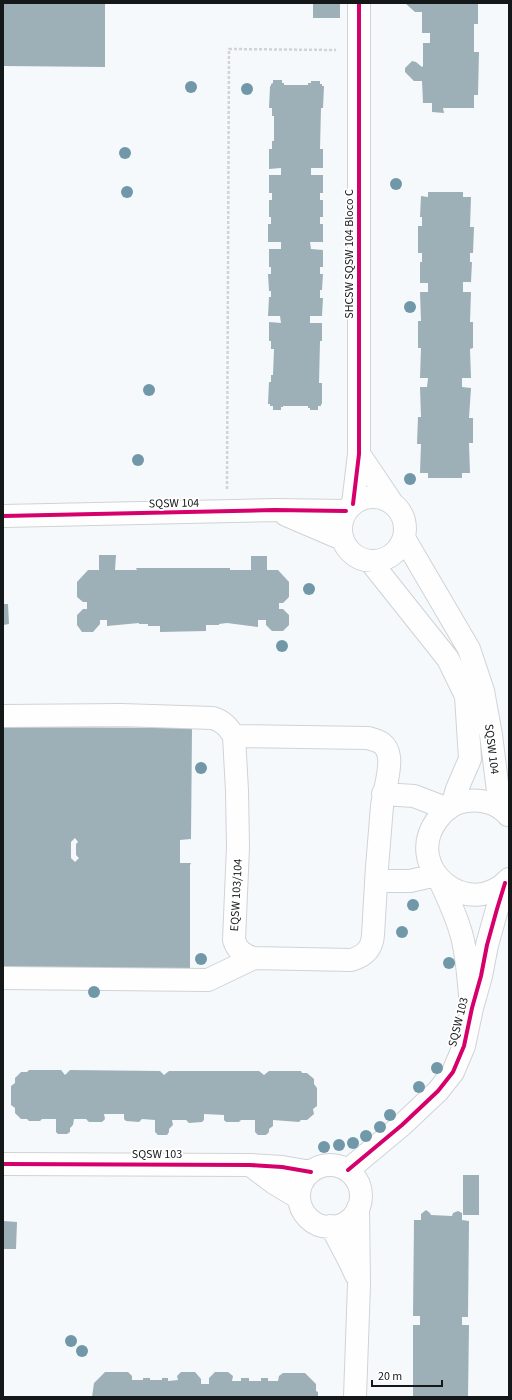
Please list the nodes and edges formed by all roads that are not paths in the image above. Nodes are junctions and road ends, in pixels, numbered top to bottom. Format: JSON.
{"nodes":[{"id":1,"x":360,"y":3,"type":"edge"},
{"id":2,"x":359,"y":454,"type":"junction"},
{"id":3,"x":392,"y":503,"type":"junction"},
{"id":4,"x":350,"y":508,"type":"junction"},
{"id":5,"x":274,"y":510,"type":"junction"},
{"id":6,"x":3,"y":516,"type":"edge"},
{"id":7,"x":404,"y":538,"type":"junction"},
{"id":8,"x":342,"y":539,"type":"junction"},
{"id":9,"x":370,"y":561,"type":"junction"},
{"id":10,"x":474,"y":694,"type":"junction"},
{"id":11,"x":3,"y":716,"type":"edge"},
{"id":12,"x":234,"y":736,"type":"junction"},
{"id":13,"x":383,"y":794,"type":"junction"},
{"id":14,"x":450,"y":807,"type":"junction"},
{"id":15,"x":506,"y":812,"type":"edge"},
{"id":16,"x":438,"y":878,"type":"junction"},
{"id":17,"x":377,"y":881,"type":"junction"},
{"id":18,"x":507,"y":881,"type":"edge"},
{"id":19,"x":254,"y":958,"type":"junction"},
{"id":20,"x":3,"y":978,"type":"edge"},
{"id":21,"x":472,"y":1008,"type":"junction"},
{"id":22,"x":3,"y":1164,"type":"edge"},
{"id":23,"x":250,"y":1165,"type":"junction"},
{"id":24,"x":312,"y":1172,"type":"junction"},
{"id":25,"x":355,"y":1188,"type":"junction"},
{"id":26,"x":299,"y":1198,"type":"junction"},
{"id":27,"x":331,"y":1226,"type":"junction"},
{"id":28,"x":359,"y":1284,"type":"junction"},
{"id":29,"x":355,"y":1397,"type":"edge"}],
"edges":[{"from":1,"to":2,"type":"street","name":"SHCSW SQSW 104 Bloco C"},
{"from":2,"to":3,"type":"street"},
{"from":2,"to":4,"type":"street","name":"SHCSW SQSW 104 Bloco C"},
{"from":3,"to":4,"type":"street"},
{"from":3,"to":7,"type":"street"},
{"from":4,"to":5,"type":"street","name":"SQSW 104"},
{"from":4,"to":8,"type":"street"},
{"from":5,"to":6,"type":"street","name":"SQSW 104"},
{"from":5,"to":8,"type":"street","name":"SQSW 104"},
{"from":7,"to":9,"type":"street"},
{"from":7,"to":10,"type":"street","name":"SQSW 104"},
{"from":8,"to":9,"type":"street"},
{"from":9,"to":10,"type":"street","name":"SQSW 104"},
{"from":10,"to":14,"type":"street","name":"SQSW 104"},
{"from":10,"to":15,"type":"street","name":"SQSW 104"},
{"from":11,"to":12,"type":"street"},
{"from":12,"to":13,"type":"street","name":"EQSW 103/104"},
{"from":12,"to":19,"type":"street","name":"EQSW 103/104"},
{"from":13,"to":14,"type":"street"},
{"from":13,"to":17,"type":"street","name":"EQSW 103/104"},
{"from":14,"to":15,"type":"street"},
{"from":14,"to":16,"type":"street","name":"SQSW 103"},
{"from":16,"to":17,"type":"street"},
{"from":16,"to":18,"type":"street"},
{"from":16,"to":21,"type":"street","name":"SQSW 103"},
{"from":17,"to":19,"type":"street","name":"EQSW 103/104"},
{"from":18,"to":21,"type":"street","name":"SQSW 103"},
{"from":19,"to":20,"type":"street"},
{"from":21,"to":25,"type":"street","name":"SQSW 103"},
{"from":22,"to":23,"type":"street","name":"SQSW 103"},
{"from":23,"to":24,"type":"street","name":"SQSW 103"},
{"from":23,"to":26,"type":"street"},
{"from":24,"to":25,"type":"street"},
{"from":24,"to":26,"type":"street"},
{"from":25,"to":27,"type":"street"},
{"from":25,"to":28,"type":"street"},
{"from":26,"to":27,"type":"street"},
{"from":27,"to":28,"type":"street"},
{"from":28,"to":29,"type":"street"}]}
